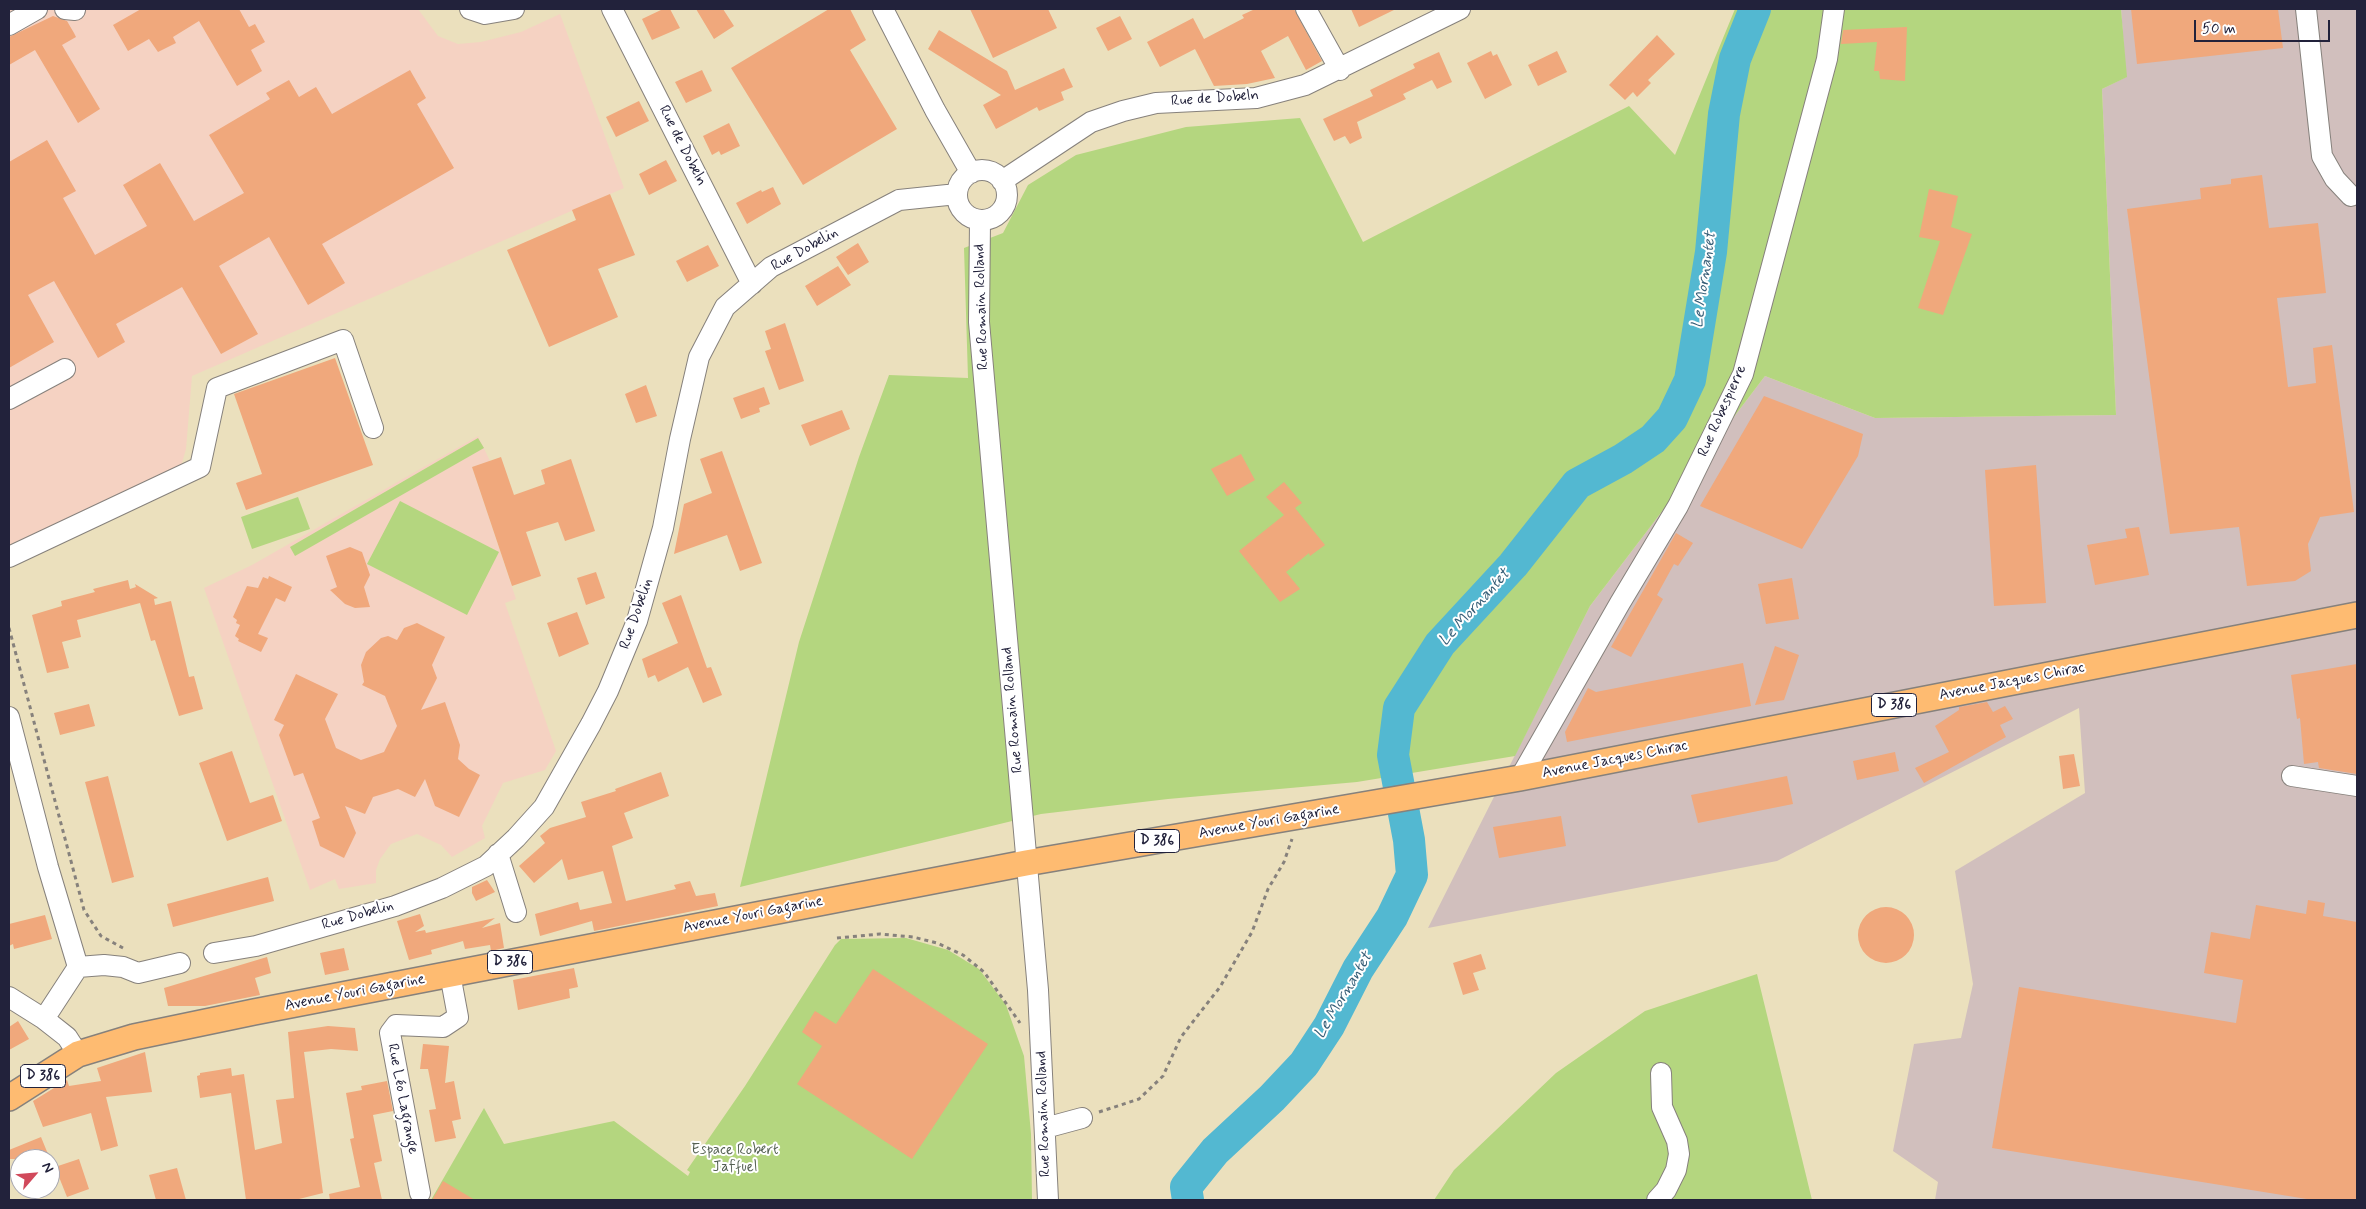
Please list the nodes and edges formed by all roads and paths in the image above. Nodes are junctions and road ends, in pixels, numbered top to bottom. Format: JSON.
{"nodes":[{"id":1,"x":37,"y":9,"type":"edge"},
{"id":2,"x":470,"y":9,"type":"edge"},
{"id":3,"x":514,"y":9,"type":"edge"},
{"id":4,"x":612,"y":9,"type":"edge"},
{"id":5,"x":884,"y":9,"type":"edge"},
{"id":6,"x":1306,"y":9,"type":"edge"},
{"id":7,"x":1460,"y":9,"type":"edge"},
{"id":8,"x":1834,"y":9,"type":"edge"},
{"id":9,"x":2306,"y":9,"type":"edge"},
{"id":10,"x":9,"y":25,"type":"edge"},
{"id":11,"x":1340,"y":70,"type":"junction"},
{"id":12,"x":971,"y":173,"type":"junction"},
{"id":13,"x":1002,"y":181,"type":"junction"},
{"id":14,"x":957,"y":194,"type":"junction"},
{"id":15,"x":2351,"y":196,"type":"dead end"},
{"id":16,"x":980,"y":221,"type":"junction"},
{"id":17,"x":752,"y":284,"type":"junction"},
{"id":18,"x":65,"y":369,"type":"dead end"},
{"id":19,"x":9,"y":399,"type":"edge"},
{"id":20,"x":373,"y":428,"type":"dead end"},
{"id":21,"x":9,"y":557,"type":"edge"},
{"id":22,"x":2357,"y":615,"type":"edge"},
{"id":23,"x":9,"y":628,"type":"edge"},
{"id":24,"x":9,"y":717,"type":"edge"},
{"id":25,"x":2292,"y":776,"type":"dead end"},
{"id":26,"x":1520,"y":778,"type":"junction"},
{"id":27,"x":2357,"y":786,"type":"edge"},
{"id":28,"x":1432,"y":794,"type":"joint"},
{"id":29,"x":1304,"y":816,"type":"junction"},
{"id":30,"x":498,"y":854,"type":"junction"},
{"id":31,"x":1026,"y":863,"type":"junction"},
{"id":32,"x":516,"y":912,"type":"dead end"},
{"id":33,"x":837,"y":938,"type":"dead end"},
{"id":34,"x":214,"y":953,"type":"dead end"},
{"id":35,"x":180,"y":963,"type":"dead end"},
{"id":36,"x":78,"y":967,"type":"junction"},
{"id":37,"x":138,"y":973,"type":"junction"},
{"id":38,"x":450,"y":974,"type":"junction"},
{"id":39,"x":13,"y":1004,"type":"edge"},
{"id":40,"x":44,"y":1019,"type":"junction"},
{"id":41,"x":78,"y":1054,"type":"junction"},
{"id":42,"x":1042,"y":1054,"type":"junction"},
{"id":43,"x":1661,"y":1072,"type":"dead end"},
{"id":44,"x":9,"y":1098,"type":"edge"},
{"id":45,"x":1082,"y":1118,"type":"joint"},
{"id":46,"x":1045,"y":1128,"type":"junction"},
{"id":47,"x":420,"y":1193,"type":"dead end"},
{"id":48,"x":1048,"y":1200,"type":"edge"},
{"id":49,"x":1657,"y":1200,"type":"edge"}],
"edges":[{"from":1,"to":10,"type":"street"},
{"from":2,"to":3,"type":"street"},
{"from":4,"to":17,"type":"street","name":"Rue de Dobeln"},
{"from":5,"to":12,"type":"street"},
{"from":6,"to":11,"type":"street"},
{"from":7,"to":11,"type":"street","name":"Rue de Dobeln"},
{"from":8,"to":26,"type":"street","name":"Rue Robespierre"},
{"from":9,"to":15,"type":"street"},
{"from":11,"to":13,"type":"street","name":"Rue de Dobeln"},
{"from":12,"to":13,"type":"street"},
{"from":12,"to":14,"type":"street"},
{"from":13,"to":16,"type":"street"},
{"from":14,"to":16,"type":"street"},
{"from":14,"to":17,"type":"street","name":"Rue Dobelin"},
{"from":16,"to":31,"type":"street","name":"Rue Romain Rolland"},
{"from":17,"to":30,"type":"street","name":"Rue Dobelin"},
{"from":18,"to":19,"type":"street"},
{"from":20,"to":21,"type":"street"},
{"from":22,"to":26,"type":"main road","name":"Avenue Jacques Chirac","number":"D 386"},
{"from":23,"to":37,"type":"path"},
{"from":24,"to":36,"type":"street"},
{"from":25,"to":27,"type":"street"},
{"from":26,"to":28,"type":"main road","name":"Avenue Jacques Chirac","number":"D 386"},
{"from":28,"to":29,"type":"main road","name":"Avenue Youri Gagarine","number":"D 386"},
{"from":29,"to":31,"type":"main road","name":"Avenue Youri Gagarine","number":"D 386"},
{"from":29,"to":45,"type":"path"},
{"from":30,"to":32,"type":"street"},
{"from":30,"to":34,"type":"street","name":"Rue Dobelin"},
{"from":31,"to":38,"type":"main road","name":"Avenue Youri Gagarine","number":"D 386"},
{"from":31,"to":42,"type":"street","name":"Rue Romain Rolland"},
{"from":33,"to":42,"type":"path"},
{"from":35,"to":37,"type":"street"},
{"from":36,"to":37,"type":"street"},
{"from":36,"to":40,"type":"street"},
{"from":38,"to":41,"type":"main road","name":"Avenue Youri Gagarine","number":"D 386"},
{"from":38,"to":47,"type":"street","name":"Rue Léo Lagrange"},
{"from":39,"to":40,"type":"street"},
{"from":40,"to":41,"type":"street"},
{"from":41,"to":44,"type":"main road","number":"D 386"},
{"from":42,"to":46,"type":"street","name":"Rue Romain Rolland"},
{"from":43,"to":49,"type":"street"},
{"from":45,"to":46,"type":"street"},
{"from":46,"to":48,"type":"street","name":"Rue Romain Rolland"}]}
